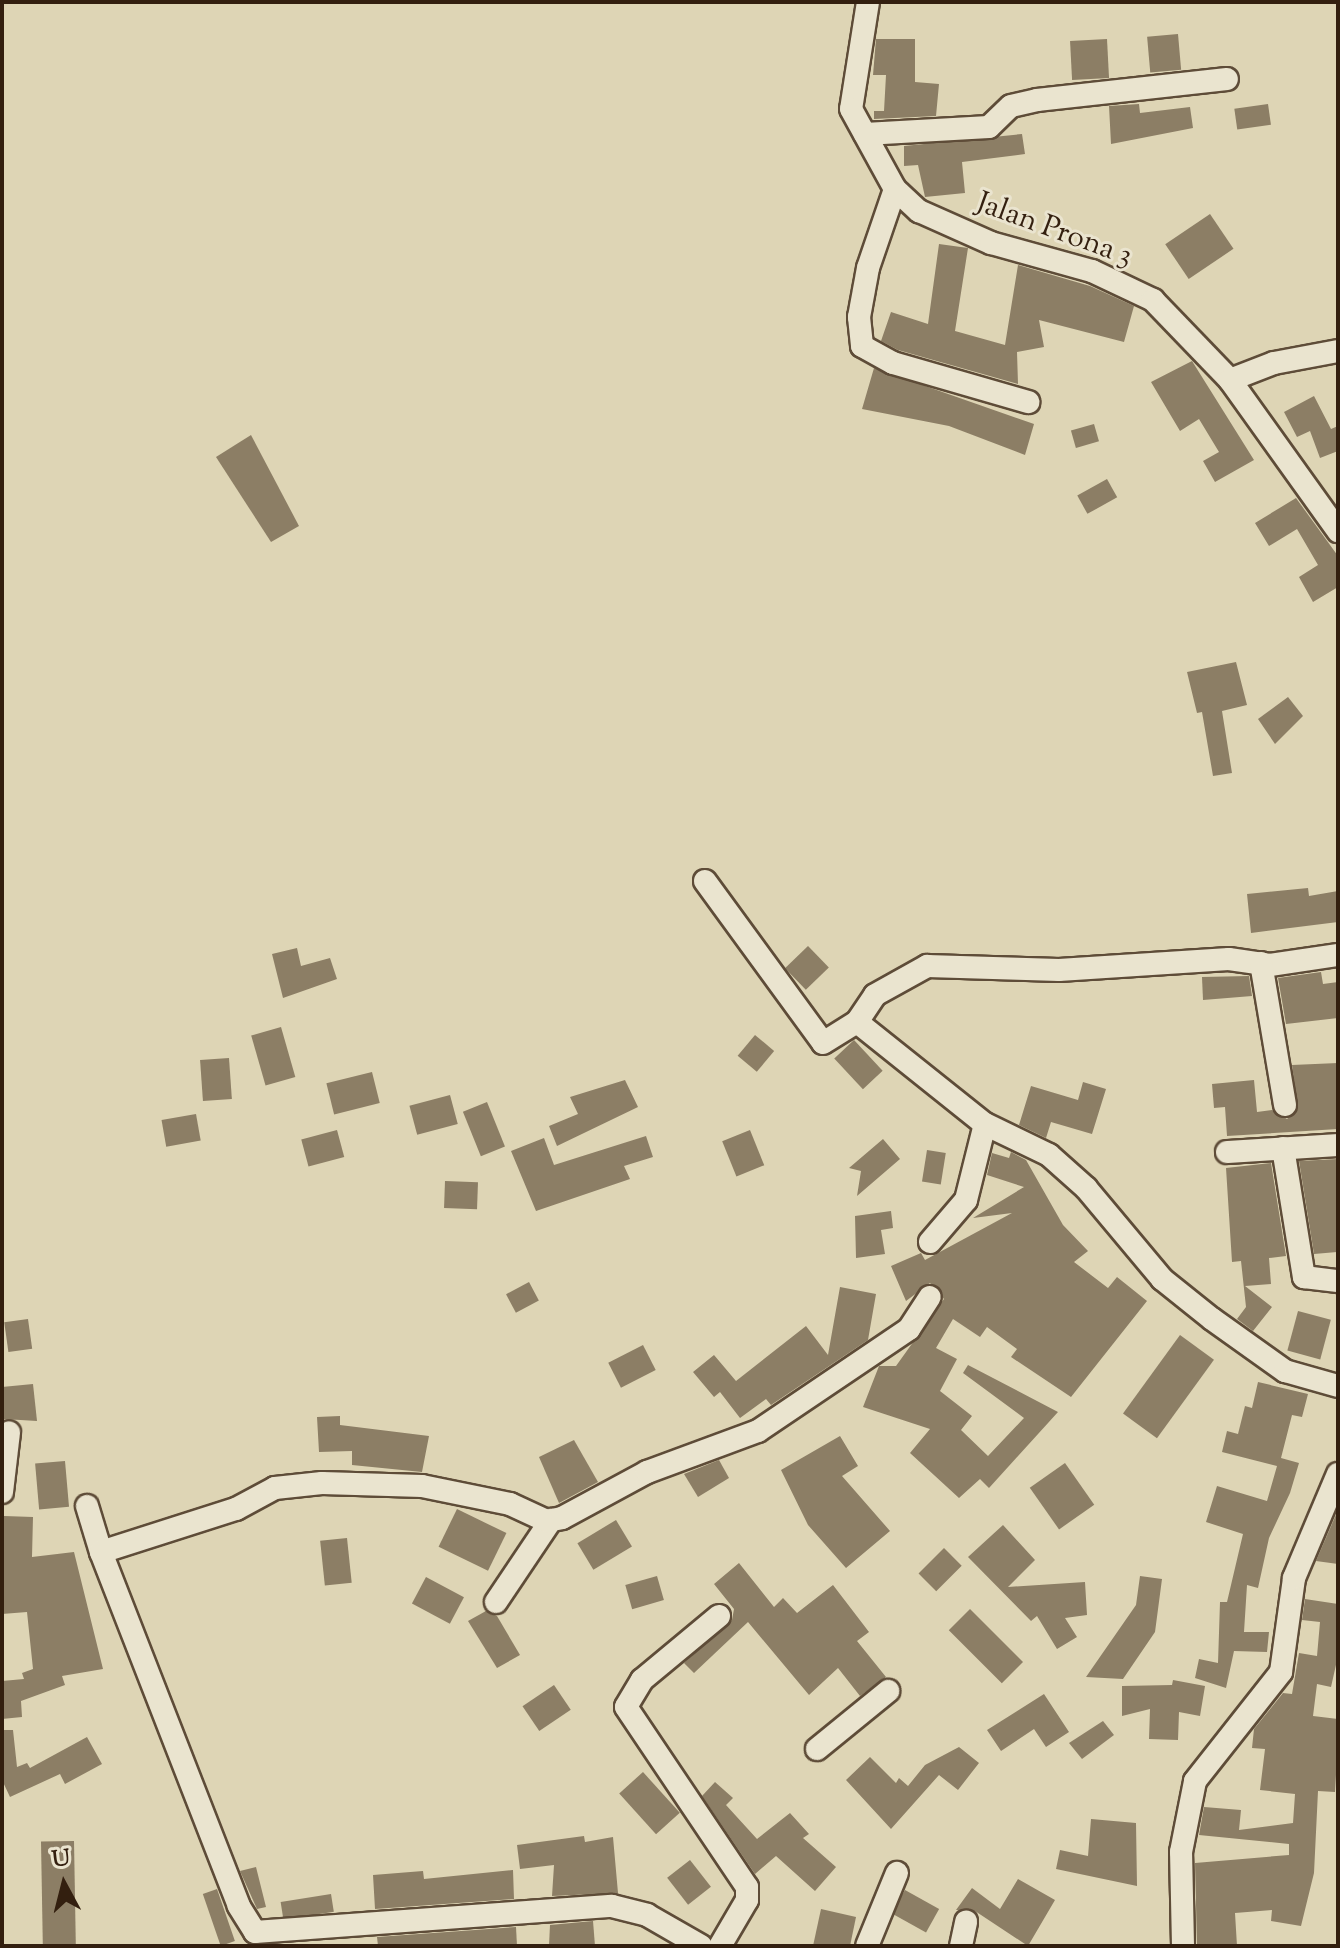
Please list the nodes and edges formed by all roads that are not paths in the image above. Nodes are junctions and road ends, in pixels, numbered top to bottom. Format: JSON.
{"nodes":[{"id":1,"x":868,"y":2,"type":"edge"},
{"id":2,"x":1227,"y":79,"type":"dead end"},
{"id":3,"x":865,"y":134,"type":"junction"},
{"id":4,"x":895,"y":189,"type":"junction"},
{"id":5,"x":1338,"y":351,"type":"edge"},
{"id":6,"x":1230,"y":380,"type":"junction"},
{"id":7,"x":1028,"y":402,"type":"dead end"},
{"id":8,"x":1334,"y":520,"type":"edge"},
{"id":9,"x":705,"y":881,"type":"dead end"},
{"id":10,"x":1338,"y":955,"type":"edge"},
{"id":11,"x":1261,"y":963,"type":"junction"},
{"id":12,"x":857,"y":1022,"type":"junction"},
{"id":13,"x":1285,"y":1105,"type":"dead end"},
{"id":14,"x":985,"y":1124,"type":"junction"},
{"id":15,"x":1338,"y":1145,"type":"edge"},
{"id":16,"x":1283,"y":1148,"type":"junction"},
{"id":17,"x":1227,"y":1152,"type":"dead end"},
{"id":18,"x":930,"y":1242,"type":"dead end"},
{"id":19,"x":1338,"y":1281,"type":"edge"},
{"id":20,"x":930,"y":1297,"type":"dead end"},
{"id":21,"x":1338,"y":1386,"type":"edge"},
{"id":22,"x":9,"y":1432,"type":"dead end"},
{"id":23,"x":1338,"y":1474,"type":"edge"},
{"id":24,"x":2,"y":1492,"type":"edge"},
{"id":25,"x":87,"y":1506,"type":"dead end"},
{"id":26,"x":551,"y":1520,"type":"junction"},
{"id":27,"x":101,"y":1552,"type":"junction"},
{"id":28,"x":496,"y":1602,"type":"dead end"},
{"id":29,"x":719,"y":1616,"type":"dead end"},
{"id":30,"x":888,"y":1691,"type":"dead end"},
{"id":31,"x":817,"y":1749,"type":"dead end"},
{"id":32,"x":897,"y":1873,"type":"dead end"},
{"id":33,"x":966,"y":1922,"type":"dead end"},
{"id":34,"x":255,"y":1939,"type":"edge"},
{"id":35,"x":701,"y":1946,"type":"edge"},
{"id":36,"x":720,"y":1946,"type":"edge"},
{"id":37,"x":867,"y":1946,"type":"edge"},
{"id":38,"x":961,"y":1946,"type":"edge"},
{"id":39,"x":1183,"y":1946,"type":"edge"}],
"edges":[{"from":1,"to":3,"type":"street","name":"Jalan Prona 3"},
{"from":2,"to":3,"type":"street"},
{"from":3,"to":4,"type":"street","name":"Jalan Prona 3"},
{"from":4,"to":6,"type":"street","name":"Jalan Prona 3"},
{"from":4,"to":7,"type":"street"},
{"from":5,"to":6,"type":"street"},
{"from":6,"to":8,"type":"street","name":"Jalan Prona 3"},
{"from":9,"to":12,"type":"street"},
{"from":10,"to":11,"type":"street"},
{"from":11,"to":12,"type":"street"},
{"from":11,"to":13,"type":"street"},
{"from":12,"to":14,"type":"street"},
{"from":14,"to":18,"type":"street"},
{"from":14,"to":21,"type":"street"},
{"from":15,"to":16,"type":"street"},
{"from":16,"to":17,"type":"street"},
{"from":16,"to":19,"type":"street"},
{"from":20,"to":26,"type":"street"},
{"from":22,"to":24,"type":"street"},
{"from":23,"to":39,"type":"street"},
{"from":25,"to":27,"type":"street"},
{"from":26,"to":27,"type":"street"},
{"from":26,"to":28,"type":"street"},
{"from":27,"to":34,"type":"street"},
{"from":29,"to":36,"type":"street"},
{"from":30,"to":31,"type":"street"},
{"from":32,"to":37,"type":"street"},
{"from":33,"to":38,"type":"street"},
{"from":34,"to":35,"type":"street"}]}
